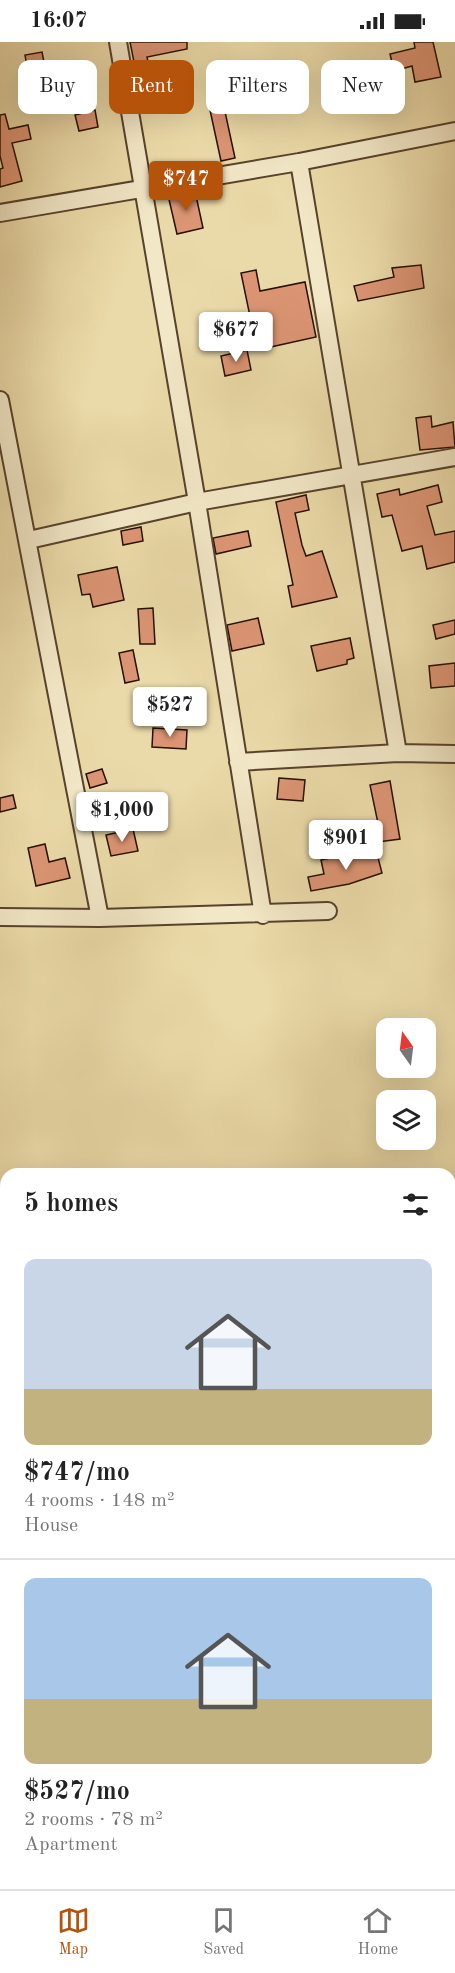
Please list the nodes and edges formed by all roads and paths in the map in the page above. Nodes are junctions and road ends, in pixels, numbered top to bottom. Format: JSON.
{"nodes":[{"id":1,"x":118,"y":42,"type":"edge"},
{"id":2,"x":455,"y":133,"type":"edge"},
{"id":3,"x":299,"y":162,"type":"junction"},
{"id":4,"x":144,"y":187,"type":"junction"},
{"id":5,"x":0,"y":213,"type":"edge"},
{"id":6,"x":0,"y":400,"type":"edge"},
{"id":7,"x":455,"y":458,"type":"edge"},
{"id":8,"x":352,"y":476,"type":"junction"},
{"id":9,"x":197,"y":502,"type":"junction"},
{"id":10,"x":28,"y":540,"type":"junction"},
{"id":11,"x":398,"y":753,"type":"junction"},
{"id":12,"x":455,"y":753,"type":"edge"},
{"id":13,"x":238,"y":762,"type":"junction"},
{"id":14,"x":328,"y":911,"type":"dead end"},
{"id":15,"x":263,"y":915,"type":"junction"},
{"id":16,"x":0,"y":917,"type":"edge"},
{"id":17,"x":100,"y":918,"type":"junction"}],
"edges":[{"from":1,"to":4,"type":"street"},
{"from":2,"to":3,"type":"street"},
{"from":3,"to":4,"type":"street"},
{"from":3,"to":8,"type":"street"},
{"from":4,"to":5,"type":"street"},
{"from":4,"to":9,"type":"street"},
{"from":6,"to":10,"type":"street"},
{"from":7,"to":8,"type":"street"},
{"from":8,"to":9,"type":"street"},
{"from":8,"to":11,"type":"street"},
{"from":9,"to":10,"type":"street"},
{"from":9,"to":13,"type":"street"},
{"from":10,"to":17,"type":"street"},
{"from":11,"to":12,"type":"street"},
{"from":11,"to":13,"type":"street"},
{"from":13,"to":15,"type":"street"},
{"from":14,"to":15,"type":"street"},
{"from":15,"to":17,"type":"street"},
{"from":16,"to":17,"type":"street"}]}
